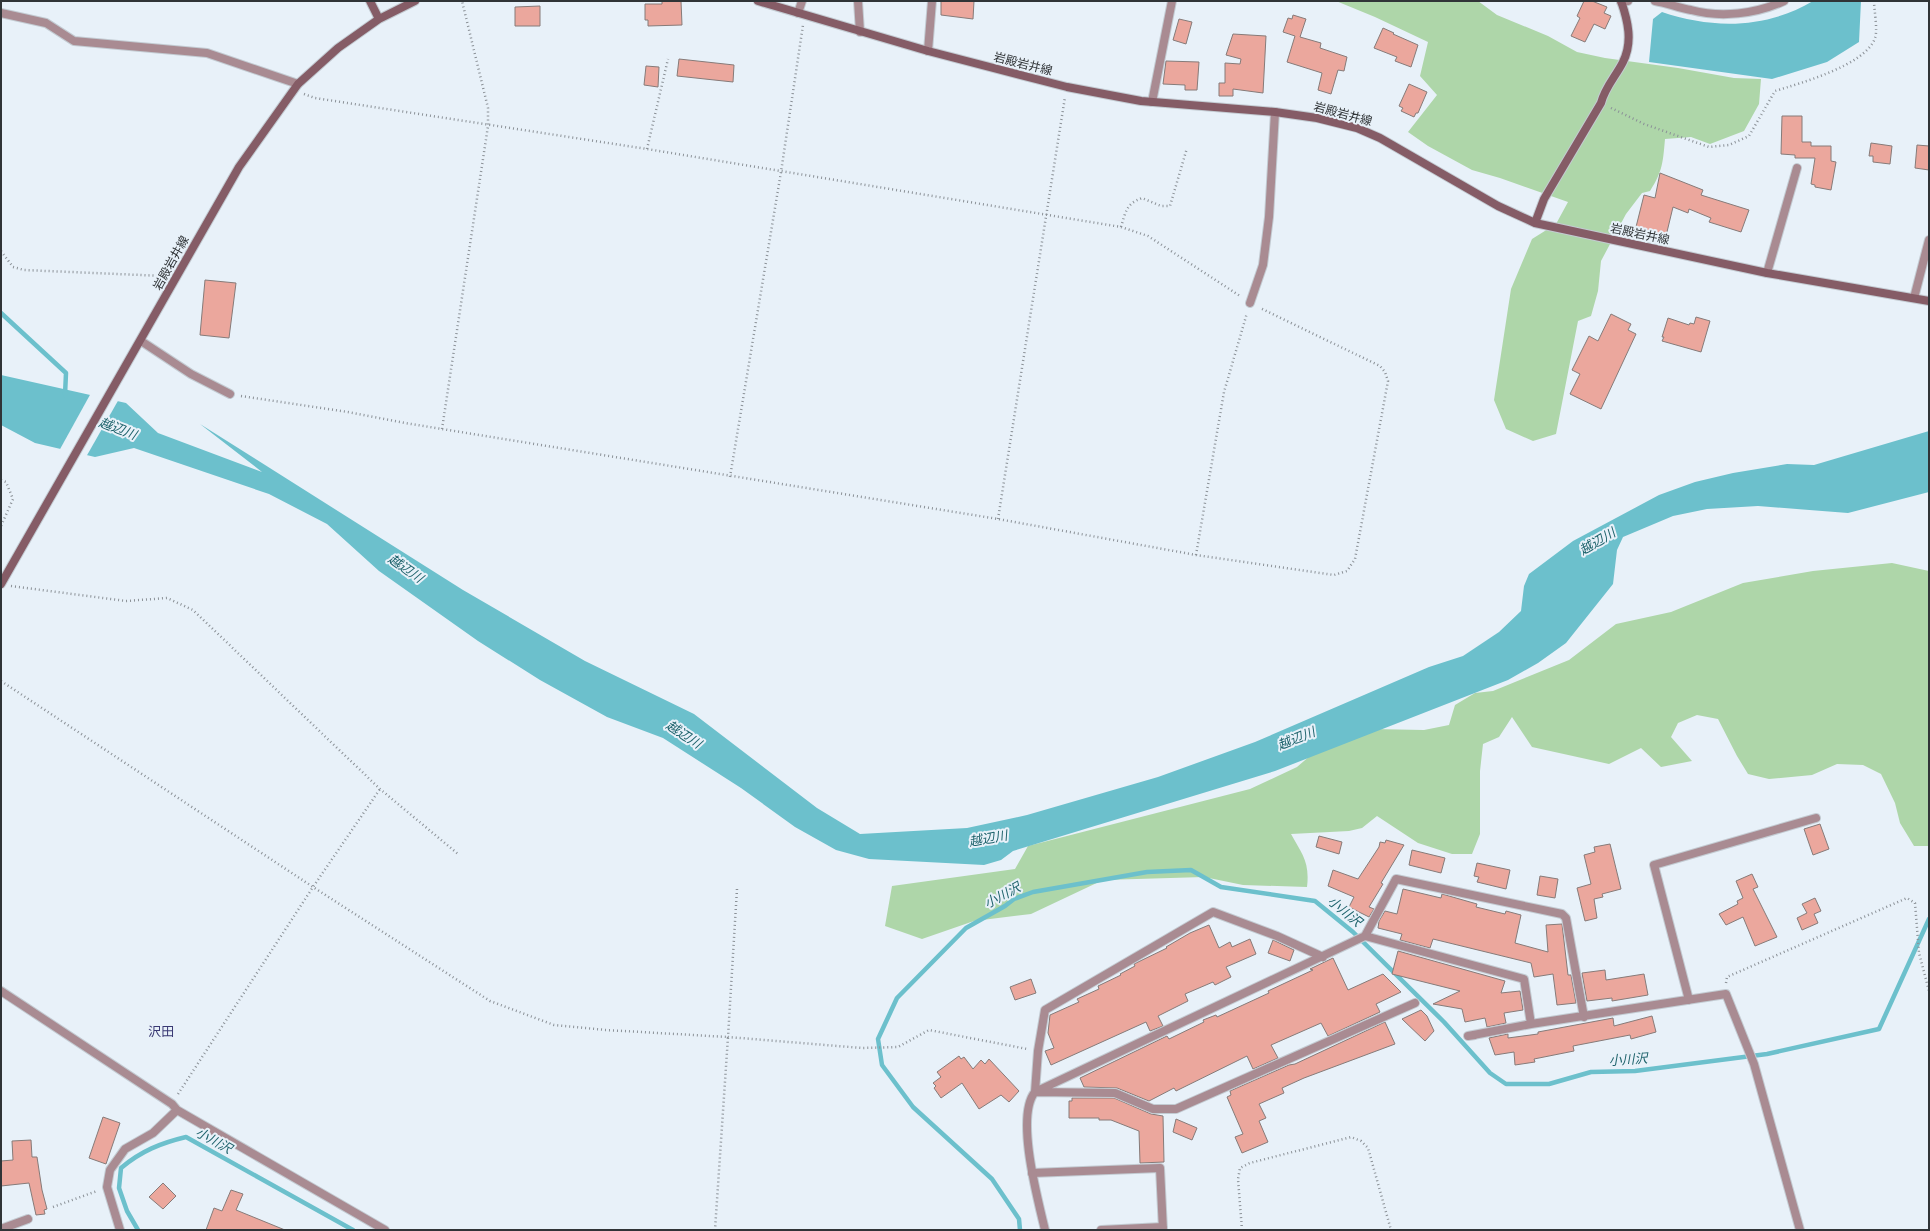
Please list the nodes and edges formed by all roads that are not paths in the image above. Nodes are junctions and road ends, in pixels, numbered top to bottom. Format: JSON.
{"nodes":[{"id":1,"x":370,"y":1,"type":"edge"},
{"id":2,"x":415,"y":1,"type":"edge"},
{"id":3,"x":758,"y":1,"type":"edge"},
{"id":4,"x":802,"y":1,"type":"edge"},
{"id":5,"x":858,"y":1,"type":"edge"},
{"id":6,"x":932,"y":1,"type":"edge"},
{"id":7,"x":1172,"y":1,"type":"edge"},
{"id":8,"x":1623,"y":1,"type":"edge"},
{"id":9,"x":1655,"y":1,"type":"edge"},
{"id":10,"x":1784,"y":1,"type":"edge"},
{"id":11,"x":1,"y":13,"type":"edge"},
{"id":12,"x":801,"y":14,"type":"junction"},
{"id":13,"x":379,"y":19,"type":"junction"},
{"id":14,"x":860,"y":32,"type":"junction"},
{"id":15,"x":928,"y":52,"type":"junction"},
{"id":16,"x":296,"y":87,"type":"junction"},
{"id":17,"x":1152,"y":102,"type":"junction"},
{"id":18,"x":1275,"y":112,"type":"junction"},
{"id":19,"x":1797,"y":168,"type":"dead end"},
{"id":20,"x":1535,"y":223,"type":"junction"},
{"id":21,"x":1929,"y":240,"type":"edge"},
{"id":22,"x":1767,"y":273,"type":"junction"},
{"id":23,"x":1914,"y":298,"type":"junction"},
{"id":24,"x":1929,"y":301,"type":"edge"},
{"id":25,"x":1250,"y":303,"type":"road end"},
{"id":26,"x":141,"y":341,"type":"junction"},
{"id":27,"x":230,"y":394,"type":"road end"},
{"id":28,"x":5,"y":585,"type":"edge"},
{"id":29,"x":1816,"y":818,"type":"dead end"},
{"id":30,"x":1365,"y":936,"type":"junction"},
{"id":31,"x":1323,"y":956,"type":"junction"},
{"id":32,"x":1,"y":991,"type":"edge"},
{"id":33,"x":1689,"y":1000,"type":"junction"},
{"id":34,"x":1415,"y":1003,"type":"dead end"},
{"id":35,"x":1584,"y":1017,"type":"junction"},
{"id":36,"x":1531,"y":1024,"type":"junction"},
{"id":37,"x":1475,"y":1034,"type":"dead end"},
{"id":38,"x":1035,"y":1092,"type":"junction"},
{"id":39,"x":174,"y":1107,"type":"junction"},
{"id":40,"x":1032,"y":1174,"type":"junction"},
{"id":41,"x":28,"y":1219,"type":"dead end"},
{"id":42,"x":1163,"y":1228,"type":"edge"},
{"id":43,"x":1,"y":1229,"type":"edge"},
{"id":44,"x":120,"y":1230,"type":"edge"},
{"id":45,"x":385,"y":1230,"type":"edge"},
{"id":46,"x":1045,"y":1230,"type":"edge"},
{"id":47,"x":1101,"y":1230,"type":"edge"},
{"id":48,"x":1800,"y":1230,"type":"edge"}],
"edges":[{"from":1,"to":13,"type":"main road"},
{"from":2,"to":13,"type":"main road","name":"岩殿岩井線"},
{"from":3,"to":12,"type":"main road","name":"岩殿岩井線"},
{"from":4,"to":12,"type":"street"},
{"from":5,"to":14,"type":"street"},
{"from":6,"to":15,"type":"street"},
{"from":7,"to":17,"type":"street"},
{"from":8,"to":20,"type":"main road"},
{"from":9,"to":10,"type":"street"},
{"from":11,"to":16,"type":"street"},
{"from":12,"to":14,"type":"main road","name":"岩殿岩井線"},
{"from":13,"to":16,"type":"main road","name":"岩殿岩井線"},
{"from":14,"to":15,"type":"main road","name":"岩殿岩井線"},
{"from":15,"to":17,"type":"main road","name":"岩殿岩井線"},
{"from":16,"to":26,"type":"main road","name":"岩殿岩井線"},
{"from":17,"to":18,"type":"main road","name":"岩殿岩井線"},
{"from":18,"to":20,"type":"main road","name":"岩殿岩井線"},
{"from":18,"to":25,"type":"street"},
{"from":19,"to":22,"type":"street"},
{"from":20,"to":22,"type":"main road","name":"岩殿岩井線"},
{"from":21,"to":23,"type":"street"},
{"from":22,"to":23,"type":"main road","name":"岩殿岩井線"},
{"from":23,"to":24,"type":"main road","name":"岩殿岩井線"},
{"from":26,"to":27,"type":"street"},
{"from":26,"to":28,"type":"main road","name":"岩殿岩井線"},
{"from":29,"to":33,"type":"street"},
{"from":30,"to":31,"type":"street"},
{"from":30,"to":35,"type":"street"},
{"from":30,"to":36,"type":"street"},
{"from":31,"to":38,"type":"street"},
{"from":31,"to":38,"type":"street"},
{"from":32,"to":39,"type":"street"},
{"from":33,"to":35,"type":"street"},
{"from":33,"to":48,"type":"street"},
{"from":34,"to":38,"type":"street"},
{"from":35,"to":36,"type":"street"},
{"from":36,"to":37,"type":"street"},
{"from":38,"to":40,"type":"street"},
{"from":39,"to":44,"type":"street"},
{"from":39,"to":45,"type":"street"},
{"from":40,"to":42,"type":"street"},
{"from":40,"to":46,"type":"street"},
{"from":41,"to":43,"type":"street"},
{"from":42,"to":47,"type":"street"}]}
